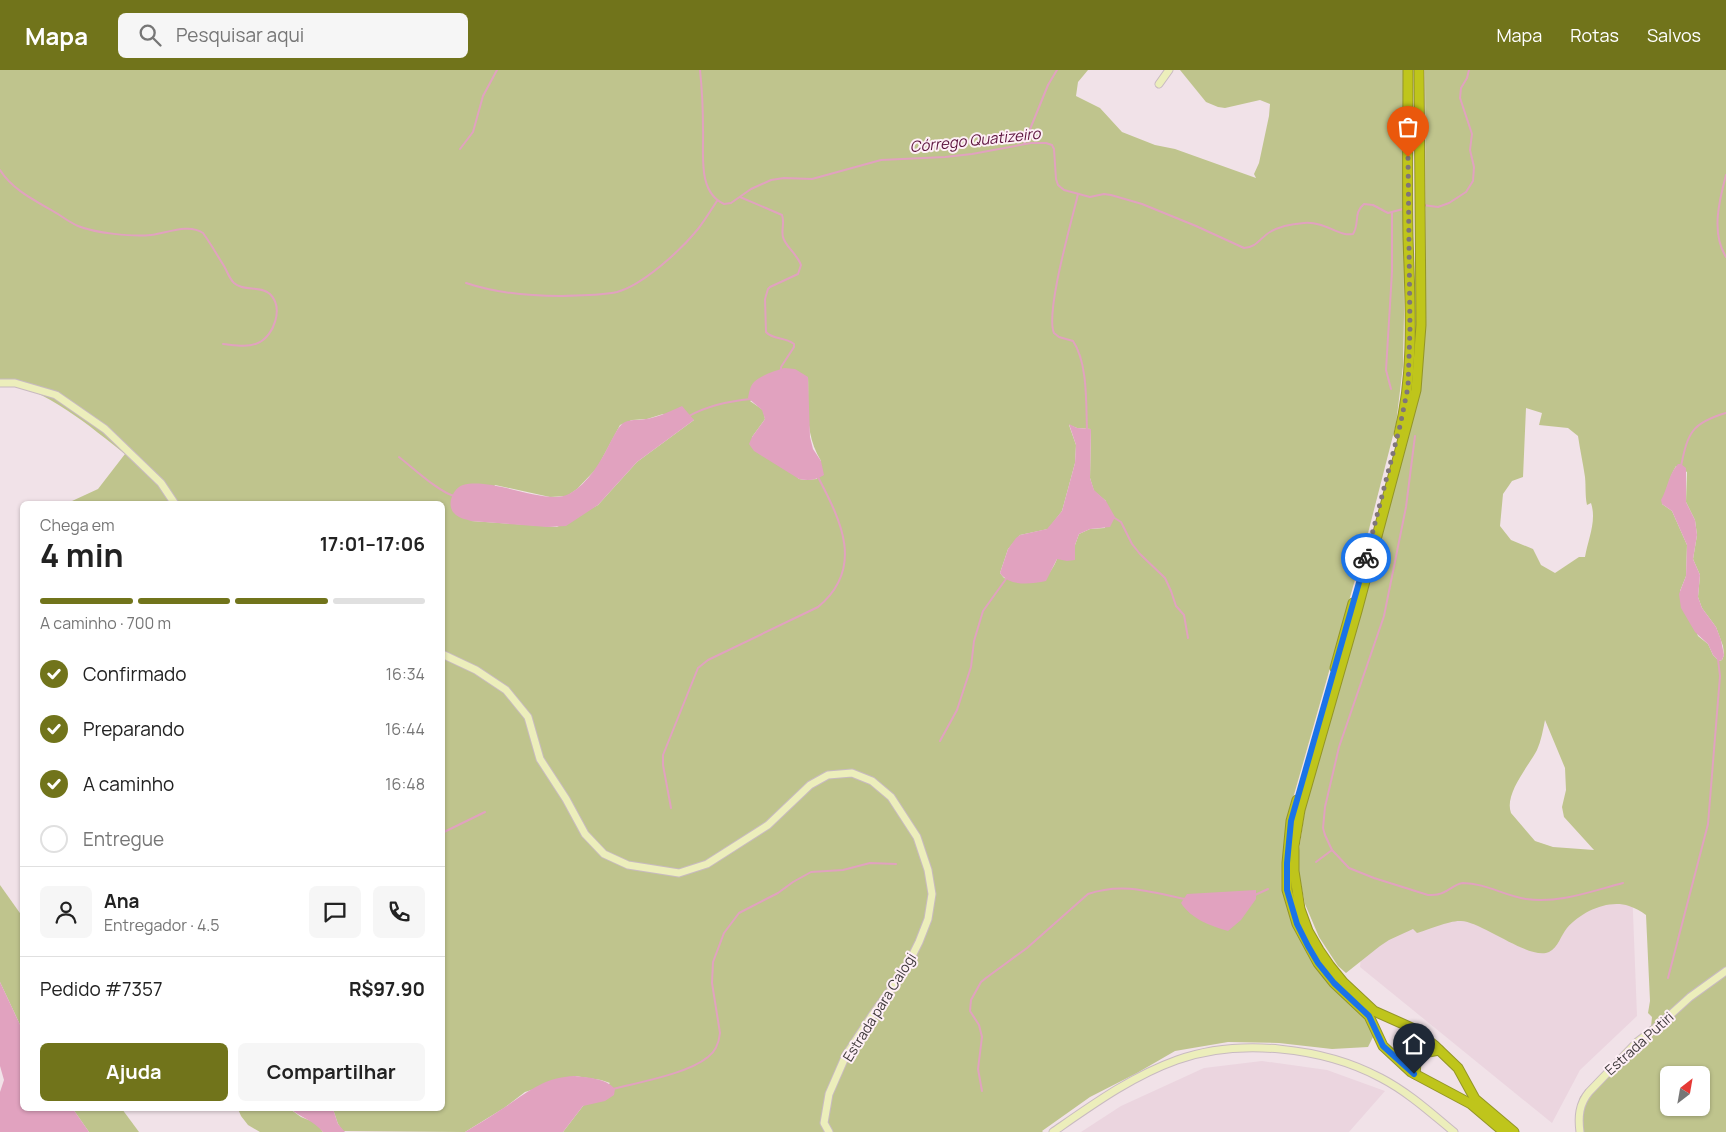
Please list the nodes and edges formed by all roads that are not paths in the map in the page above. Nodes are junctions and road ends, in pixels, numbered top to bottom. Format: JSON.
{"nodes":[{"id":1,"x":1169,"y":70,"type":"edge"},
{"id":2,"x":1408,"y":70,"type":"edge"},
{"id":3,"x":1419,"y":70,"type":"edge"},
{"id":4,"x":1159,"y":84,"type":"dead end"},
{"id":5,"x":0,"y":383,"type":"edge"},
{"id":6,"x":173,"y":501,"type":"edge"},
{"id":7,"x":445,"y":655,"type":"edge"},
{"id":8,"x":1726,"y":971,"type":"edge"},
{"id":9,"x":1439,"y":1050,"type":"junction"},
{"id":10,"x":1414,"y":1074,"type":"junction"},
{"id":11,"x":1502,"y":1130,"type":"edge"},
{"id":12,"x":829,"y":1132,"type":"edge"},
{"id":13,"x":1052,"y":1132,"type":"edge"},
{"id":14,"x":1454,"y":1132,"type":"edge"},
{"id":15,"x":1514,"y":1132,"type":"edge"},
{"id":16,"x":1580,"y":1132,"type":"edge"}],
"edges":[{"from":1,"to":4,"type":"street"},
{"from":2,"to":10,"type":"highway"},
{"from":3,"to":9,"type":"highway"},
{"from":5,"to":6,"type":"street"},
{"from":7,"to":12,"type":"street","name":"Estrada para Calogi"},
{"from":8,"to":16,"type":"street","name":"Estrada Putiri"},
{"from":9,"to":10,"type":"highway"},
{"from":9,"to":11,"type":"highway"},
{"from":10,"to":11,"type":"highway"},
{"from":11,"to":15,"type":"highway"},
{"from":13,"to":14,"type":"street"}]}
